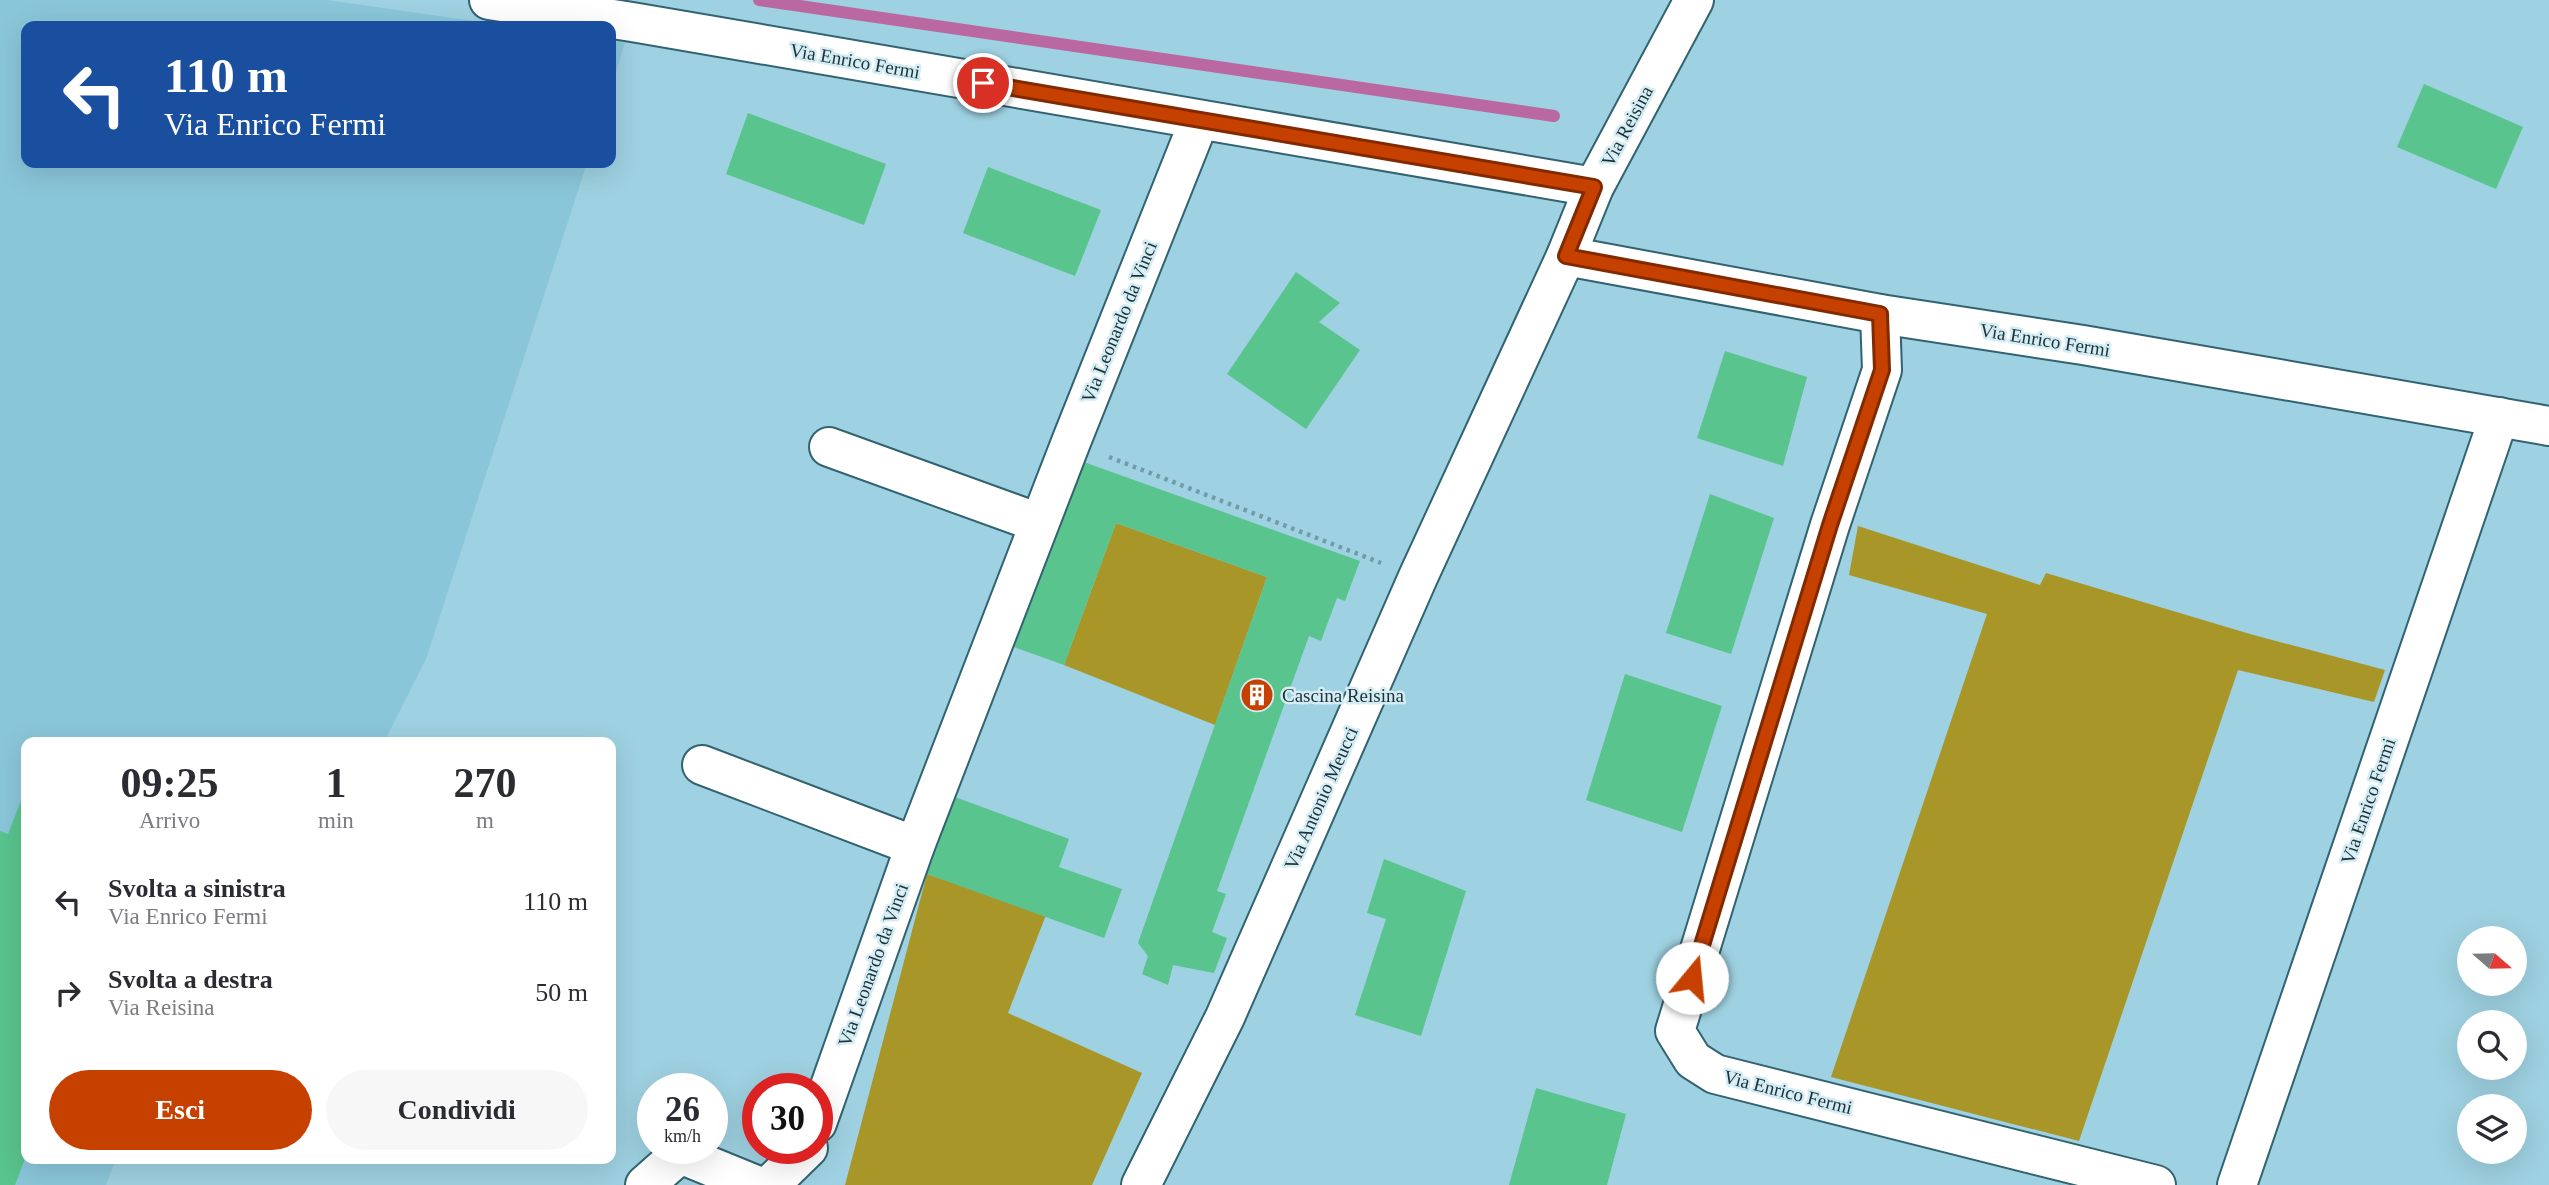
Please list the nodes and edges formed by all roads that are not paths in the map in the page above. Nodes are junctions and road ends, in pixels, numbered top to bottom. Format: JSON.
{"nodes":[{"id":1,"x":489,"y":0,"type":"edge"},
{"id":2,"x":1693,"y":0,"type":"edge"},
{"id":3,"x":1199,"y":121,"type":"junction"},
{"id":4,"x":1594,"y":187,"type":"junction"},
{"id":5,"x":1566,"y":256,"type":"junction"},
{"id":6,"x":1880,"y":314,"type":"junction"},
{"id":7,"x":2499,"y":417,"type":"junction"},
{"id":8,"x":2549,"y":426,"type":"edge"},
{"id":9,"x":829,"y":447,"type":"dead end"},
{"id":10,"x":1039,"y":523,"type":"junction"},
{"id":11,"x":702,"y":765,"type":"dead end"},
{"id":12,"x":915,"y":846,"type":"junction"},
{"id":13,"x":833,"y":1078,"type":"edge"},
{"id":14,"x":789,"y":1164,"type":"edge"},
{"id":15,"x":645,"y":1185,"type":"edge"},
{"id":16,"x":755,"y":1185,"type":"edge"},
{"id":17,"x":770,"y":1185,"type":"edge"},
{"id":18,"x":1141,"y":1185,"type":"edge"},
{"id":19,"x":2156,"y":1185,"type":"edge"},
{"id":20,"x":2237,"y":1185,"type":"edge"}],
"edges":[{"from":1,"to":3,"type":"street","name":"Via Enrico Fermi"},
{"from":2,"to":4,"type":"street","name":"Via Reisina"},
{"from":3,"to":4,"type":"street","name":"Via Enrico Fermi"},
{"from":3,"to":10,"type":"street","name":"Via Leonardo da Vinci"},
{"from":4,"to":5,"type":"street","name":"Via Reisina"},
{"from":5,"to":6,"type":"street","name":"Via Enrico Fermi"},
{"from":5,"to":18,"type":"street","name":"Via Antonio Meucci"},
{"from":6,"to":7,"type":"street","name":"Via Enrico Fermi"},
{"from":6,"to":19,"type":"street","name":"Via Enrico Fermi"},
{"from":7,"to":8,"type":"street","name":"Via Enrico Fermi"},
{"from":7,"to":20,"type":"street","name":"Via Enrico Fermi"},
{"from":9,"to":10,"type":"street"},
{"from":10,"to":12,"type":"street","name":"Via Leonardo da Vinci"},
{"from":11,"to":12,"type":"street"},
{"from":12,"to":13,"type":"street","name":"Via Leonardo da Vinci"},
{"from":14,"to":17,"type":"street","name":"Via Leonardo da Vinci"},
{"from":15,"to":16,"type":"street"}]}
